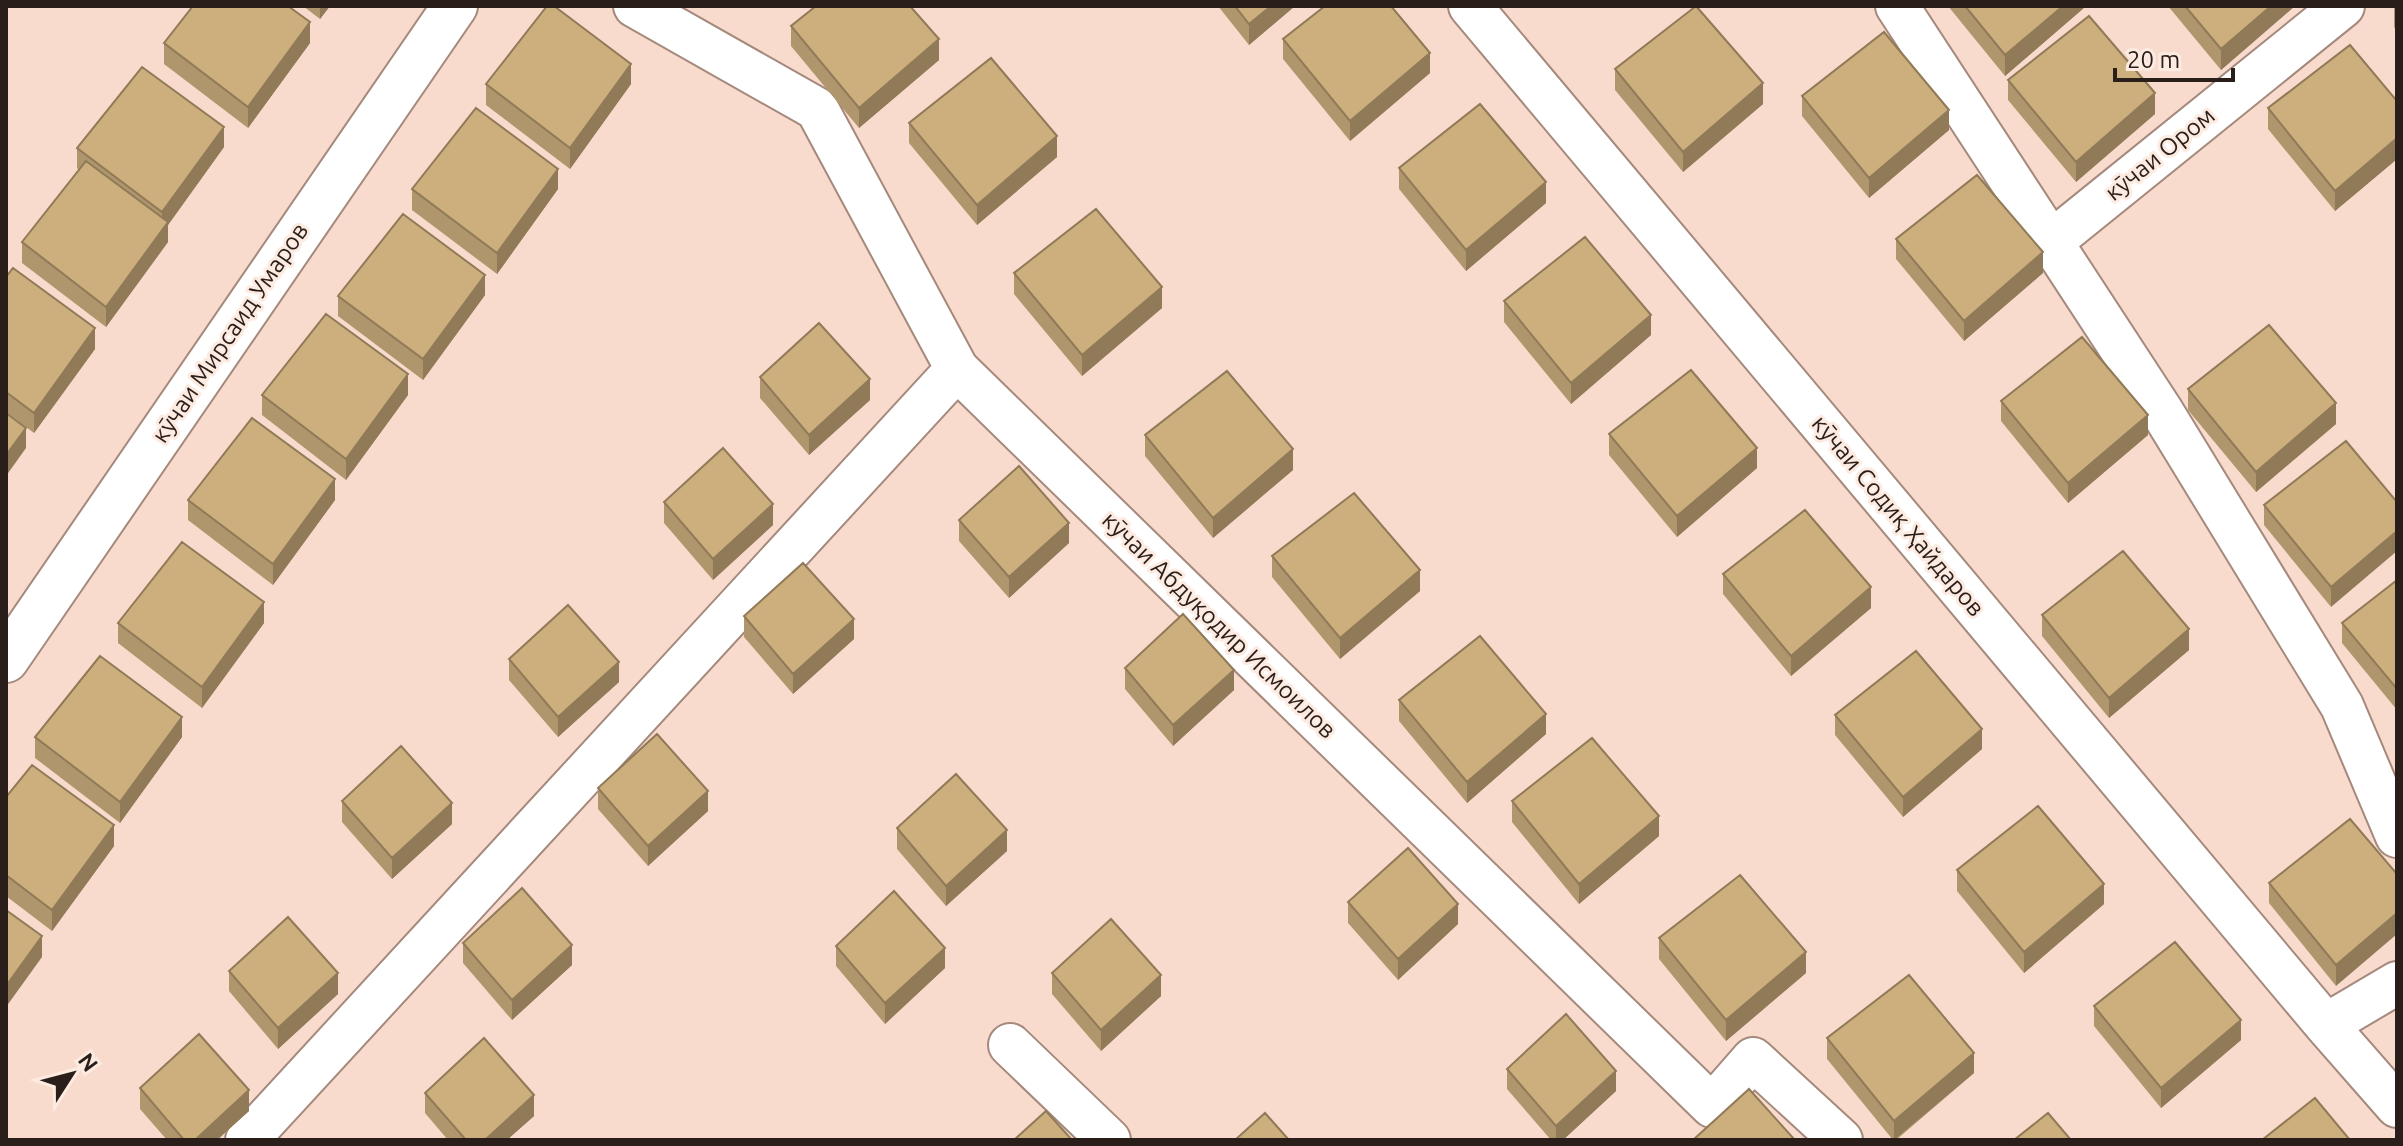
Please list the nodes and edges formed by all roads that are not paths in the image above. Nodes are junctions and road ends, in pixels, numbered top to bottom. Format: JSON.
{"nodes":[{"id":1,"x":455,"y":6,"type":"edge"},
{"id":2,"x":635,"y":6,"type":"edge"},
{"id":3,"x":1470,"y":6,"type":"edge"},
{"id":4,"x":1897,"y":6,"type":"edge"},
{"id":5,"x":2343,"y":6,"type":"edge"},
{"id":6,"x":2051,"y":242,"type":"junction"},
{"id":7,"x":957,"y":369,"type":"junction"},
{"id":8,"x":6,"y":660,"type":"edge"},
{"id":9,"x":2397,"y":836,"type":"edge"},
{"id":10,"x":2397,"y":983,"type":"edge"},
{"id":11,"x":2326,"y":1025,"type":"junction"},
{"id":12,"x":1010,"y":1045,"type":"dead end"},
{"id":13,"x":2397,"y":1106,"type":"edge"},
{"id":14,"x":247,"y":1140,"type":"edge"},
{"id":15,"x":1109,"y":1140,"type":"edge"},
{"id":16,"x":1841,"y":1140,"type":"edge"}],
"edges":[{"from":1,"to":8,"type":"street","name":"кӯчаи Мирсаид Умаров"},
{"from":2,"to":7,"type":"street","name":"кӯчаи Абдуқодир Исмоилов"},
{"from":3,"to":11,"type":"street","name":"кӯчаи Содиқ Ҳайдаров"},
{"from":4,"to":6,"type":"street"},
{"from":5,"to":6,"type":"street","name":"кӯчаи Ором"},
{"from":6,"to":9,"type":"street"},
{"from":7,"to":14,"type":"street"},
{"from":7,"to":16,"type":"street","name":"кӯчаи Абдуқодир Исмоилов"},
{"from":10,"to":11,"type":"street"},
{"from":11,"to":13,"type":"street"},
{"from":12,"to":15,"type":"street"}]}
